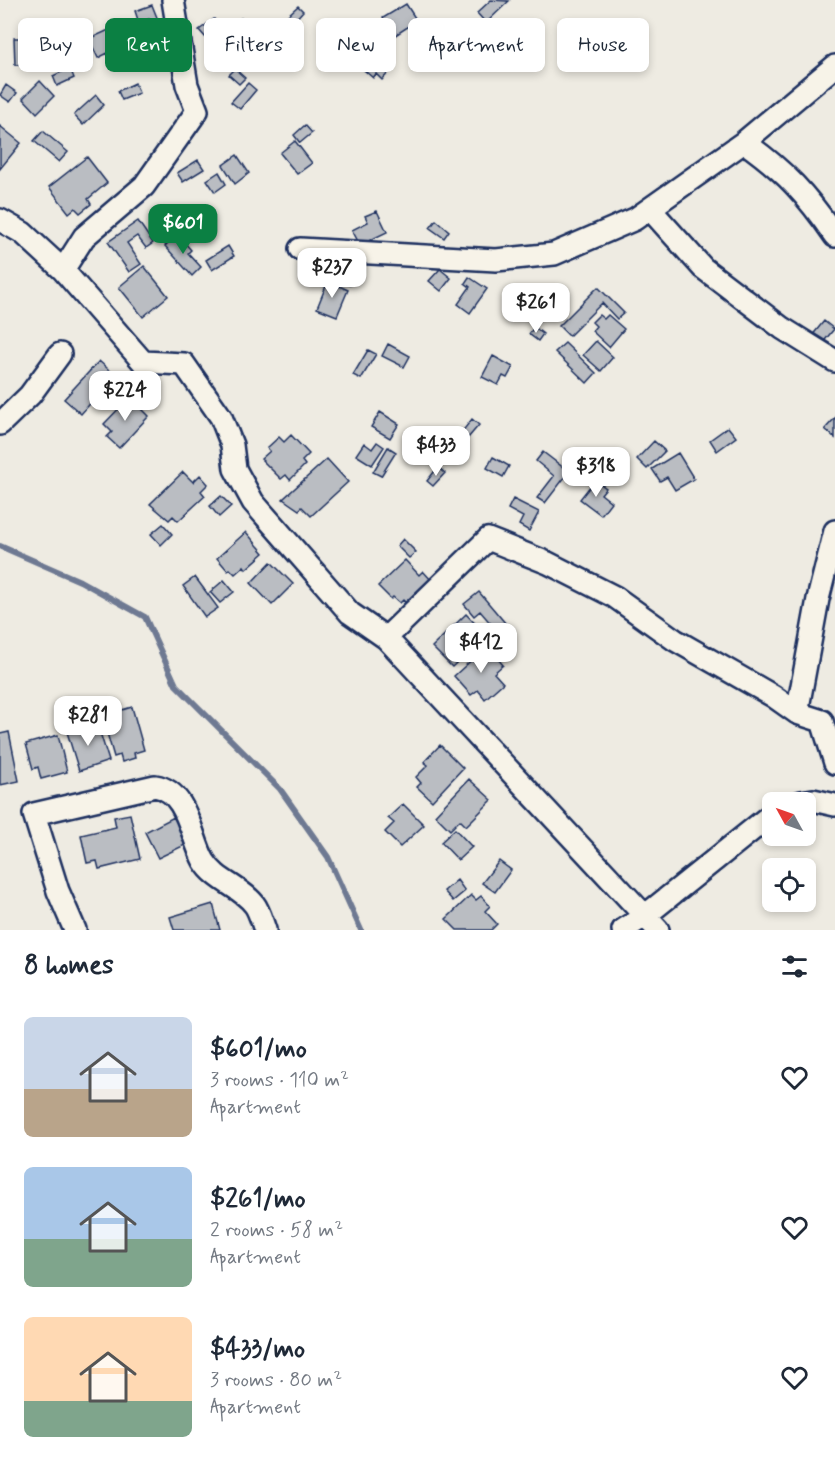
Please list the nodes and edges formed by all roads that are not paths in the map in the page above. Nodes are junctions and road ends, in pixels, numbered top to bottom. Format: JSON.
{"nodes":[{"id":1,"x":173,"y":0,"type":"edge"},
{"id":2,"x":835,"y":66,"type":"edge"},
{"id":3,"x":744,"y":142,"type":"junction"},
{"id":4,"x":650,"y":209,"type":"junction"},
{"id":5,"x":0,"y":220,"type":"edge"},
{"id":6,"x":835,"y":236,"type":"edge"},
{"id":7,"x":300,"y":249,"type":"dead end"},
{"id":8,"x":63,"y":270,"type":"junction"},
{"id":9,"x":60,"y":354,"type":"dead end"},
{"id":10,"x":835,"y":361,"type":"edge"},
{"id":11,"x":0,"y":424,"type":"edge"},
{"id":12,"x":835,"y":531,"type":"edge"},
{"id":13,"x":386,"y":638,"type":"junction"},
{"id":14,"x":797,"y":713,"type":"junction"},
{"id":15,"x":835,"y":763,"type":"edge"},
{"id":16,"x":816,"y":801,"type":"edge"},
{"id":17,"x":835,"y":805,"type":"edge"},
{"id":18,"x":762,"y":823,"type":"edge"},
{"id":19,"x":652,"y":923,"type":"edge"},
{"id":20,"x":75,"y":930,"type":"edge"},
{"id":21,"x":265,"y":930,"type":"edge"},
{"id":22,"x":623,"y":930,"type":"edge"}],
"edges":[{"from":1,"to":8,"type":"street"},
{"from":2,"to":3,"type":"street"},
{"from":3,"to":4,"type":"street"},
{"from":3,"to":6,"type":"street"},
{"from":4,"to":7,"type":"street"},
{"from":4,"to":10,"type":"street"},
{"from":5,"to":8,"type":"street"},
{"from":8,"to":13,"type":"street"},
{"from":9,"to":11,"type":"street"},
{"from":12,"to":14,"type":"street"},
{"from":13,"to":14,"type":"street"},
{"from":13,"to":19,"type":"street"},
{"from":14,"to":15,"type":"street"},
{"from":16,"to":17,"type":"street"},
{"from":18,"to":19,"type":"street"},
{"from":19,"to":22,"type":"street"},
{"from":20,"to":21,"type":"street"}]}
